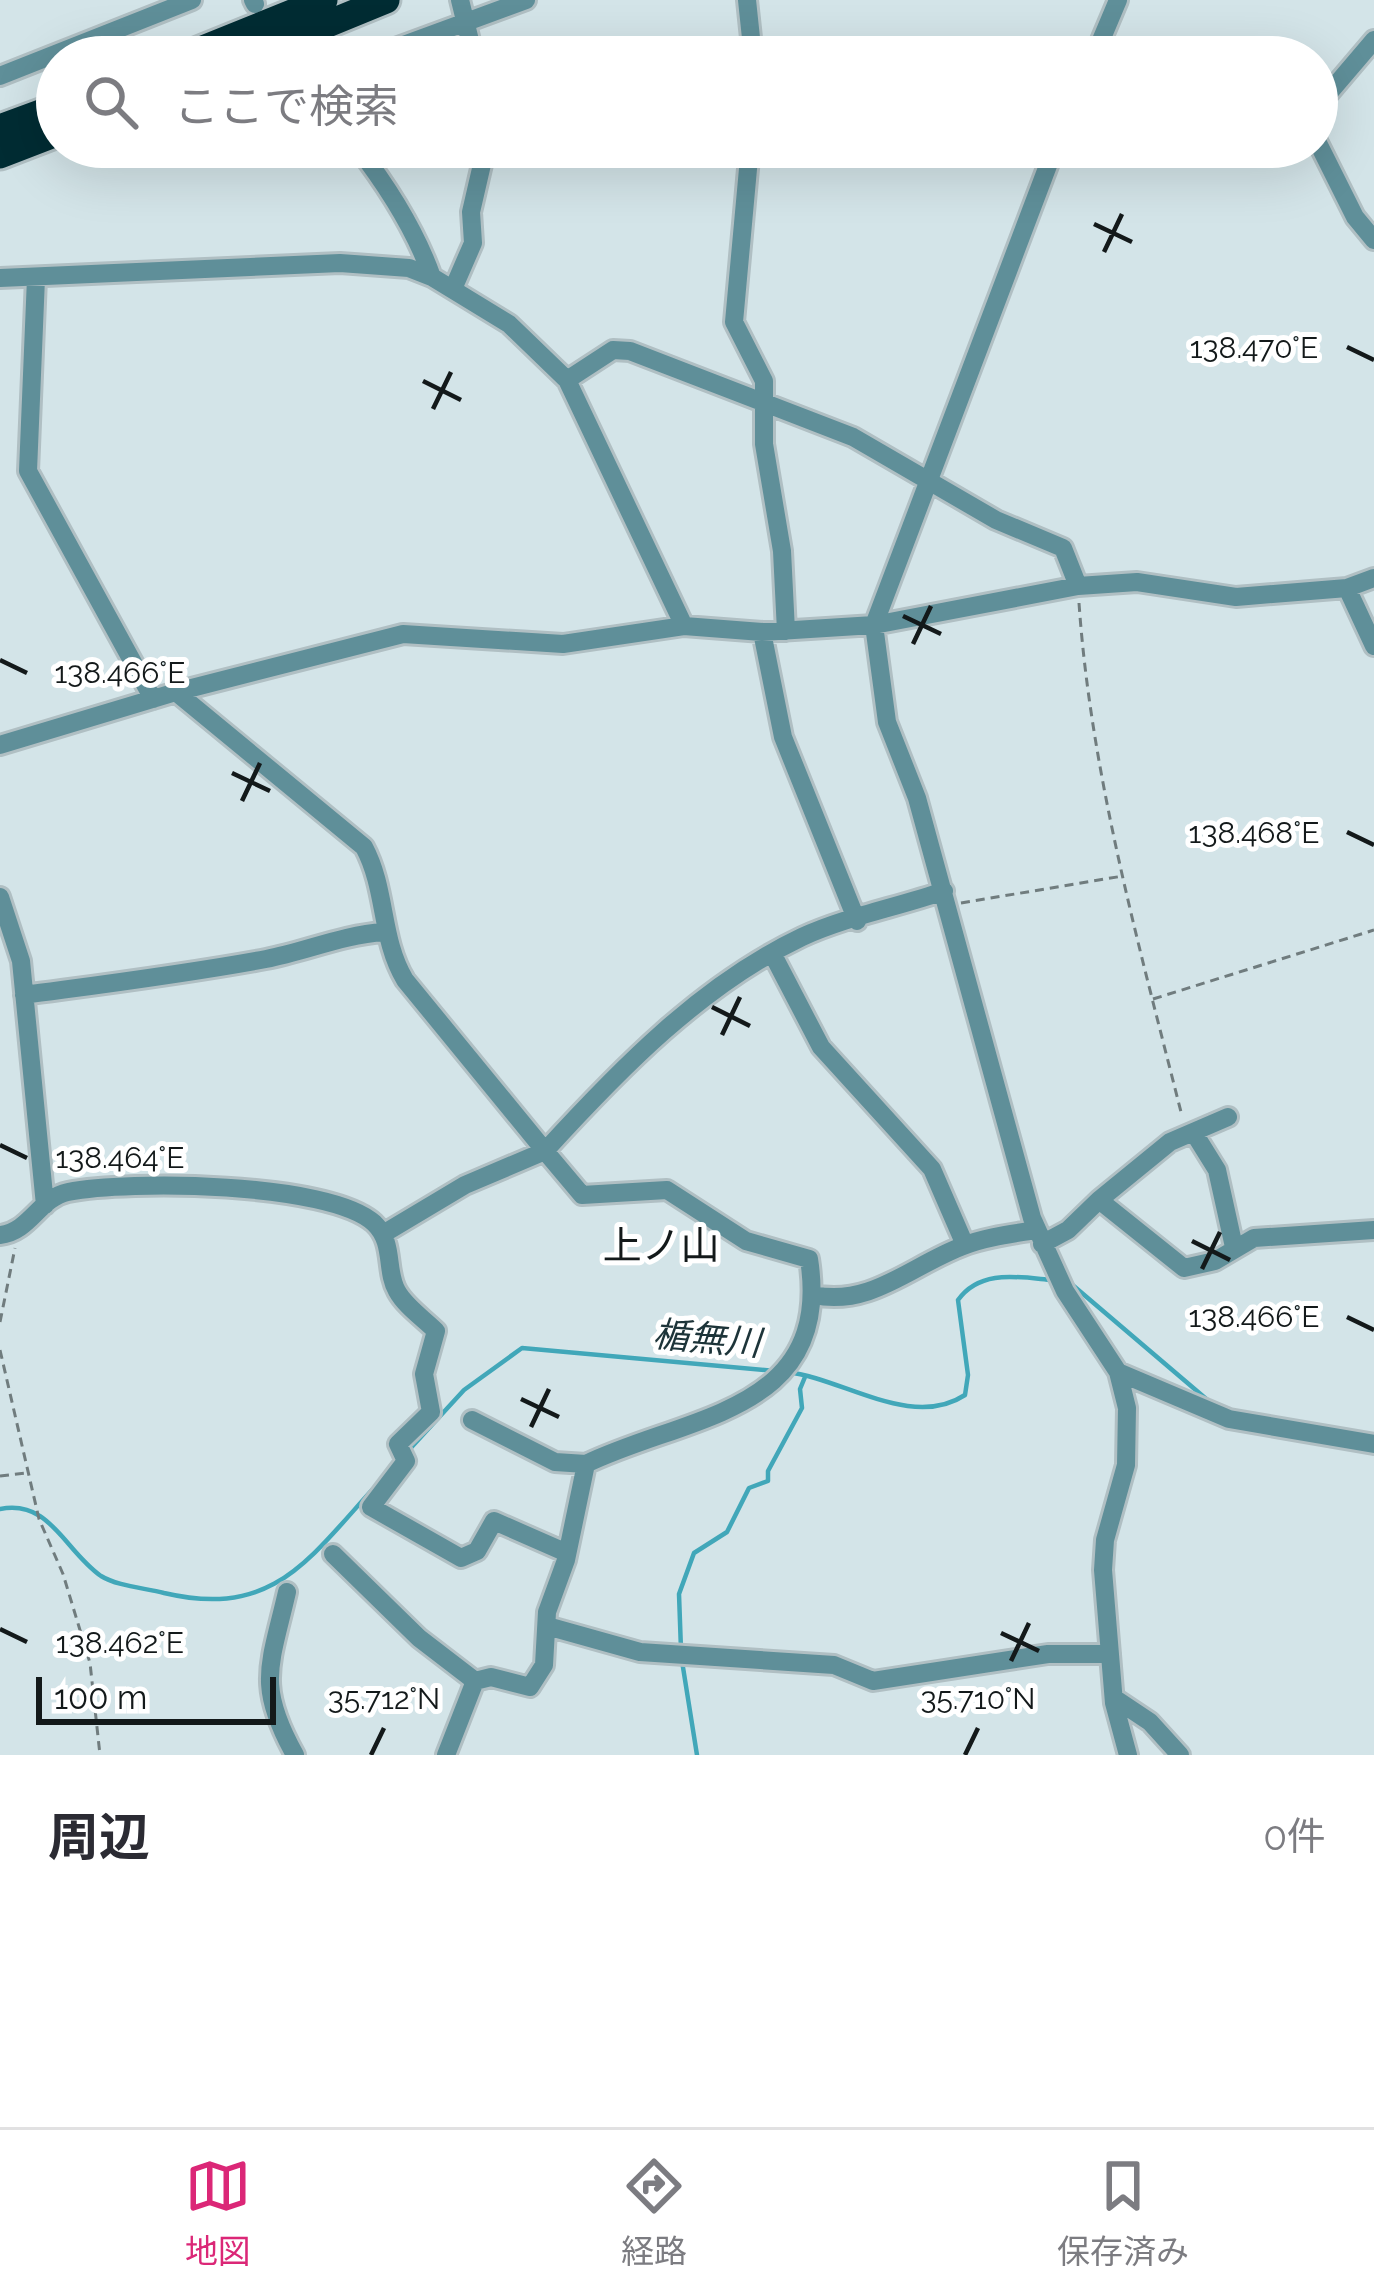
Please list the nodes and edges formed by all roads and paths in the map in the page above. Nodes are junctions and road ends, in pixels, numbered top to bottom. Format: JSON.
{"nodes":[{"id":1,"x":192,"y":0,"type":"edge"},
{"id":2,"x":324,"y":0,"type":"edge"},
{"id":3,"x":386,"y":0,"type":"edge"},
{"id":4,"x":460,"y":0,"type":"edge"},
{"id":5,"x":526,"y":0,"type":"edge"},
{"id":6,"x":747,"y":0,"type":"edge"},
{"id":7,"x":1118,"y":0,"type":"edge"},
{"id":8,"x":467,"y":22,"type":"junction"},
{"id":9,"x":101,"y":36,"type":"edge"},
{"id":10,"x":235,"y":36,"type":"edge"},
{"id":11,"x":298,"y":36,"type":"edge"},
{"id":12,"x":428,"y":36,"type":"edge"},
{"id":13,"x":470,"y":36,"type":"edge"},
{"id":14,"x":751,"y":36,"type":"edge"},
{"id":15,"x":1103,"y":36,"type":"edge"},
{"id":16,"x":1374,"y":40,"type":"edge"},
{"id":17,"x":36,"y":62,"type":"edge"},
{"id":18,"x":0,"y":76,"type":"edge"},
{"id":19,"x":1338,"y":82,"type":"edge"},
{"id":20,"x":36,"y":114,"type":"edge"},
{"id":21,"x":0,"y":128,"type":"edge"},
{"id":22,"x":36,"y":141,"type":"edge"},
{"id":23,"x":0,"y":155,"type":"edge"},
{"id":24,"x":372,"y":168,"type":"edge"},
{"id":25,"x":482,"y":168,"type":"edge"},
{"id":26,"x":748,"y":168,"type":"edge"},
{"id":27,"x":1047,"y":168,"type":"edge"},
{"id":28,"x":1330,"y":168,"type":"edge"},
{"id":29,"x":1374,"y":240,"type":"edge"},
{"id":30,"x":432,"y":277,"type":"junction"},
{"id":31,"x":0,"y":278,"type":"edge"},
{"id":32,"x":36,"y":278,"type":"junction"},
{"id":33,"x":454,"y":289,"type":"junction"},
{"id":34,"x":567,"y":380,"type":"junction"},
{"id":35,"x":766,"y":401,"type":"junction"},
{"id":36,"x":924,"y":481,"type":"junction"},
{"id":37,"x":1374,"y":578,"type":"edge"},
{"id":38,"x":1078,"y":586,"type":"junction"},
{"id":39,"x":1347,"y":588,"type":"junction"},
{"id":40,"x":874,"y":625,"type":"junction"},
{"id":41,"x":684,"y":626,"type":"junction"},
{"id":42,"x":786,"y":631,"type":"junction"},
{"id":43,"x":762,"y":632,"type":"junction"},
{"id":44,"x":1374,"y":646,"type":"edge"},
{"id":45,"x":176,"y":692,"type":"junction"},
{"id":46,"x":153,"y":699,"type":"junction"},
{"id":47,"x":0,"y":745,"type":"edge"},
{"id":48,"x":1125,"y":876,"type":"junction"},
{"id":49,"x":0,"y":897,"type":"edge"},
{"id":50,"x":946,"y":898,"type":"junction"},
{"id":51,"x":856,"y":921,"type":"junction"},
{"id":52,"x":1374,"y":930,"type":"edge"},
{"id":53,"x":384,"y":932,"type":"junction"},
{"id":54,"x":772,"y":953,"type":"junction"},
{"id":55,"x":24,"y":995,"type":"junction"},
{"id":56,"x":1153,"y":999,"type":"junction"},
{"id":57,"x":1228,"y":1117,"type":"dead end"},
{"id":58,"x":1191,"y":1134,"type":"junction"},
{"id":59,"x":544,"y":1150,"type":"junction"},
{"id":60,"x":1099,"y":1200,"type":"junction"},
{"id":61,"x":45,"y":1205,"type":"junction"},
{"id":62,"x":1374,"y":1230,"type":"edge"},
{"id":63,"x":9,"y":1233,"type":"edge"},
{"id":64,"x":383,"y":1234,"type":"junction"},
{"id":65,"x":1040,"y":1237,"type":"junction"},
{"id":66,"x":965,"y":1245,"type":"junction"},
{"id":67,"x":1234,"y":1247,"type":"junction"},
{"id":68,"x":814,"y":1295,"type":"junction"},
{"id":69,"x":0,"y":1322,"type":"edge"},
{"id":70,"x":0,"y":1350,"type":"edge"},
{"id":71,"x":1118,"y":1372,"type":"junction"},
{"id":72,"x":472,"y":1420,"type":"dead end"},
{"id":73,"x":1374,"y":1444,"type":"edge"},
{"id":74,"x":586,"y":1464,"type":"junction"},
{"id":75,"x":27,"y":1473,"type":"junction"},
{"id":76,"x":0,"y":1476,"type":"edge"},
{"id":77,"x":332,"y":1553,"type":"dead end"},
{"id":78,"x":568,"y":1553,"type":"junction"},
{"id":79,"x":287,"y":1592,"type":"dead end"},
{"id":80,"x":547,"y":1626,"type":"junction"},
{"id":81,"x":1110,"y":1654,"type":"junction"},
{"id":82,"x":475,"y":1681,"type":"junction"},
{"id":83,"x":1114,"y":1698,"type":"junction"},
{"id":84,"x":100,"y":1755,"type":"edge"},
{"id":85,"x":295,"y":1755,"type":"edge"},
{"id":86,"x":446,"y":1755,"type":"edge"},
{"id":87,"x":1129,"y":1755,"type":"edge"},
{"id":88,"x":1180,"y":1755,"type":"edge"}],
"edges":[{"from":1,"to":9,"type":"street"},
{"from":2,"to":10,"type":"highway"},
{"from":3,"to":11,"type":"highway"},
{"from":4,"to":8,"type":"street"},
{"from":5,"to":8,"type":"street"},
{"from":6,"to":14,"type":"street"},
{"from":7,"to":15,"type":"street"},
{"from":8,"to":12,"type":"street"},
{"from":8,"to":13,"type":"street"},
{"from":16,"to":19,"type":"street"},
{"from":17,"to":18,"type":"street"},
{"from":20,"to":21,"type":"highway"},
{"from":22,"to":23,"type":"highway"},
{"from":24,"to":30,"type":"street"},
{"from":25,"to":33,"type":"street"},
{"from":26,"to":35,"type":"street"},
{"from":27,"to":36,"type":"street"},
{"from":28,"to":29,"type":"street"},
{"from":30,"to":32,"type":"street"},
{"from":30,"to":33,"type":"street"},
{"from":31,"to":32,"type":"street"},
{"from":32,"to":46,"type":"street"},
{"from":33,"to":34,"type":"street"},
{"from":34,"to":35,"type":"street"},
{"from":34,"to":41,"type":"street"},
{"from":35,"to":36,"type":"street"},
{"from":35,"to":42,"type":"street"},
{"from":36,"to":38,"type":"street"},
{"from":36,"to":40,"type":"street"},
{"from":37,"to":39,"type":"street"},
{"from":38,"to":39,"type":"street"},
{"from":38,"to":40,"type":"street"},
{"from":38,"to":48,"type":"path"},
{"from":39,"to":44,"type":"street"},
{"from":40,"to":42,"type":"street"},
{"from":40,"to":50,"type":"street"},
{"from":41,"to":43,"type":"street"},
{"from":41,"to":45,"type":"street"},
{"from":42,"to":43,"type":"street"},
{"from":43,"to":51,"type":"street"},
{"from":45,"to":46,"type":"street"},
{"from":45,"to":53,"type":"street"},
{"from":46,"to":47,"type":"street"},
{"from":48,"to":50,"type":"path"},
{"from":48,"to":56,"type":"path"},
{"from":49,"to":55,"type":"street"},
{"from":50,"to":51,"type":"street"},
{"from":50,"to":65,"type":"street"},
{"from":51,"to":54,"type":"street"},
{"from":52,"to":56,"type":"path"},
{"from":53,"to":55,"type":"street"},
{"from":53,"to":59,"type":"street"},
{"from":54,"to":59,"type":"street"},
{"from":54,"to":66,"type":"street"},
{"from":55,"to":61,"type":"street"},
{"from":56,"to":58,"type":"path"},
{"from":57,"to":58,"type":"street"},
{"from":58,"to":60,"type":"street"},
{"from":58,"to":67,"type":"street"},
{"from":59,"to":64,"type":"street"},
{"from":59,"to":68,"type":"street"},
{"from":60,"to":65,"type":"street"},
{"from":60,"to":67,"type":"street"},
{"from":61,"to":63,"type":"street"},
{"from":61,"to":64,"type":"street"},
{"from":62,"to":67,"type":"street"},
{"from":63,"to":69,"type":"path"},
{"from":64,"to":78,"type":"street"},
{"from":65,"to":66,"type":"street"},
{"from":65,"to":71,"type":"street"},
{"from":66,"to":68,"type":"street"},
{"from":68,"to":74,"type":"street"},
{"from":70,"to":75,"type":"path"},
{"from":71,"to":73,"type":"street"},
{"from":71,"to":81,"type":"street"},
{"from":72,"to":74,"type":"street"},
{"from":74,"to":78,"type":"street"},
{"from":75,"to":76,"type":"path"},
{"from":75,"to":84,"type":"path"},
{"from":77,"to":82,"type":"street"},
{"from":78,"to":80,"type":"street"},
{"from":79,"to":85,"type":"street"},
{"from":80,"to":81,"type":"street"},
{"from":80,"to":82,"type":"street"},
{"from":81,"to":83,"type":"street"},
{"from":82,"to":86,"type":"street"},
{"from":83,"to":87,"type":"street"},
{"from":83,"to":88,"type":"street"}]}
